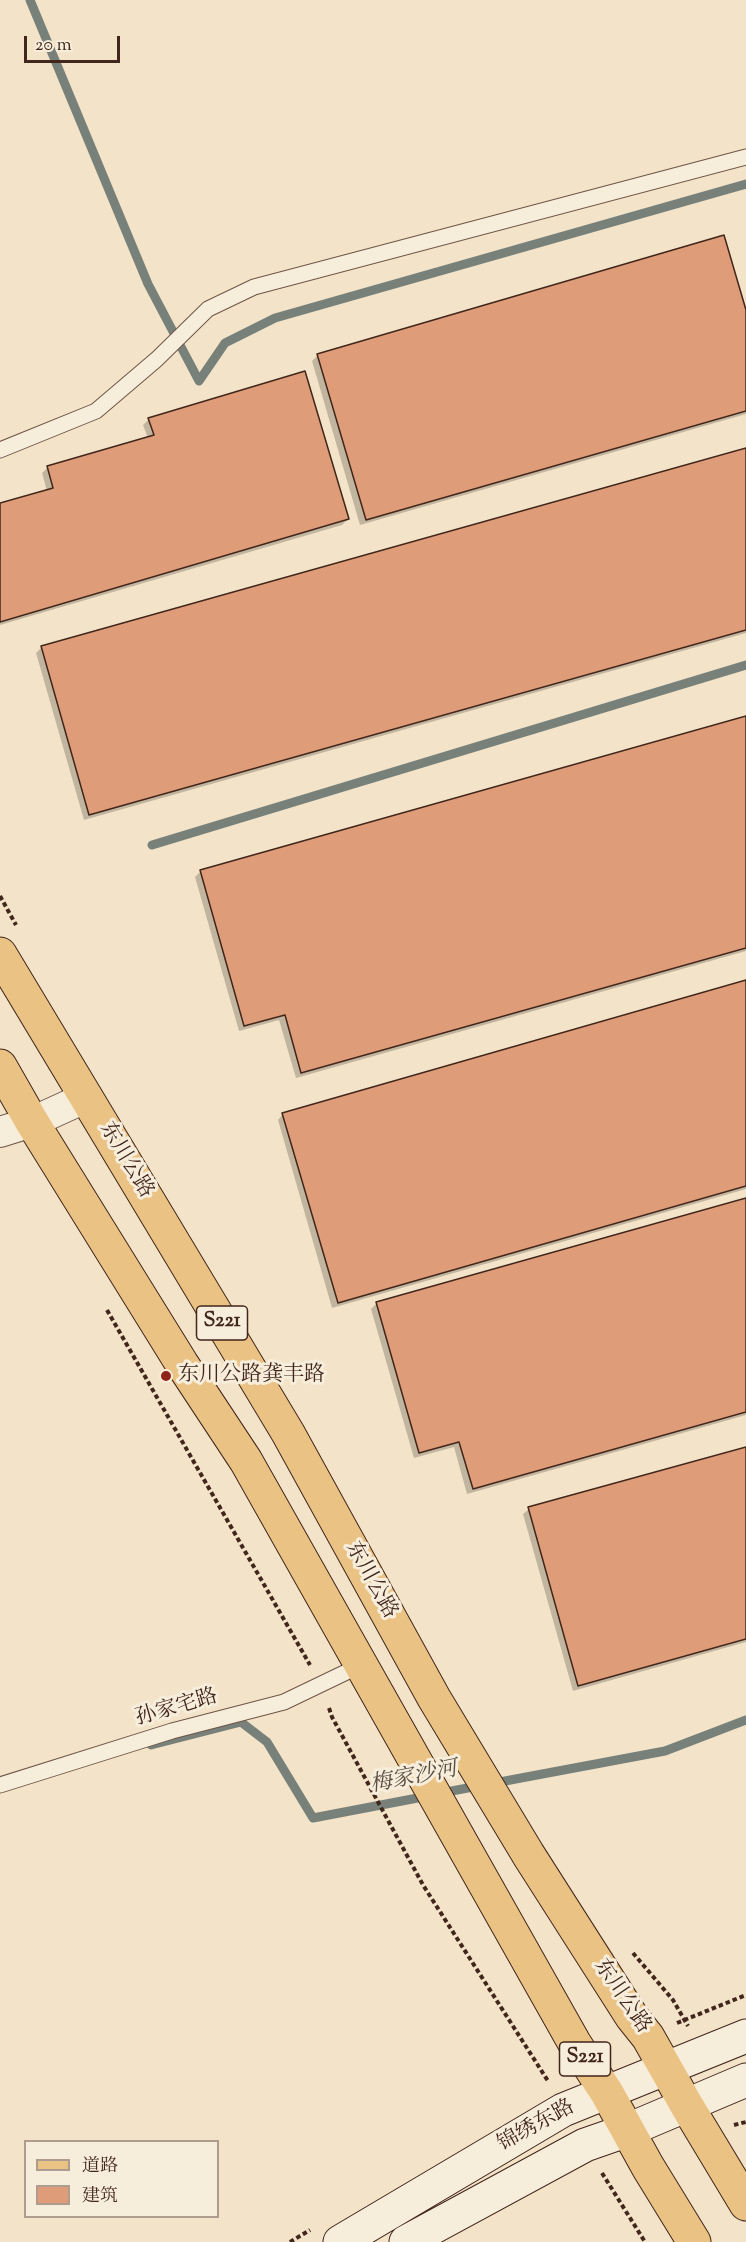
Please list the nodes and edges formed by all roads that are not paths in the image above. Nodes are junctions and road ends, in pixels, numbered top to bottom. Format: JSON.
{"nodes":[{"id":1,"x":746,"y":157,"type":"edge"},
{"id":2,"x":0,"y":450,"type":"edge"},
{"id":3,"x":0,"y":954,"type":"edge"},
{"id":4,"x":0,"y":1066,"type":"edge"},
{"id":5,"x":87,"y":1097,"type":"junction"},
{"id":6,"x":32,"y":1122,"type":"junction"},
{"id":7,"x":0,"y":1132,"type":"edge"},
{"id":8,"x":361,"y":1665,"type":"junction"},
{"id":9,"x":0,"y":1785,"type":"edge"},
{"id":10,"x":746,"y":2036,"type":"edge"},
{"id":11,"x":667,"y":2069,"type":"junction"},
{"id":12,"x":746,"y":2080,"type":"edge"},
{"id":13,"x":607,"y":2093,"type":"junction"},
{"id":14,"x":687,"y":2106,"type":"junction"},
{"id":15,"x":628,"y":2130,"type":"junction"},
{"id":16,"x":746,"y":2204,"type":"edge"},
{"id":17,"x":340,"y":2242,"type":"edge"},
{"id":18,"x":406,"y":2242,"type":"edge"},
{"id":19,"x":694,"y":2242,"type":"edge"}],
"edges":[{"from":1,"to":2,"type":"lane"},
{"from":3,"to":5,"type":"main road","name":"东川公路","number":"S221"},
{"from":4,"to":6,"type":"main road","number":"S221"},
{"from":5,"to":6,"type":"street"},
{"from":5,"to":11,"type":"main road","name":"东川公路","number":"S221"},
{"from":6,"to":7,"type":"street"},
{"from":6,"to":8,"type":"main road","number":"S221"},
{"from":8,"to":9,"type":"lane","name":"孙家宅路"},
{"from":8,"to":13,"type":"main road","number":"S221"},
{"from":10,"to":11,"type":"main road","name":"锦绣东路"},
{"from":11,"to":13,"type":"main road","name":"锦绣东路"},
{"from":11,"to":14,"type":"main road","name":"东川公路","number":"S221"},
{"from":12,"to":14,"type":"main road","name":"锦绣东路"},
{"from":13,"to":15,"type":"main road","number":"S221"},
{"from":13,"to":17,"type":"main road","name":"锦绣东路"},
{"from":14,"to":15,"type":"main road","name":"锦绣东路"},
{"from":14,"to":16,"type":"main road","name":"东川公路","number":"S221"},
{"from":15,"to":18,"type":"main road","name":"锦绣东路"},
{"from":15,"to":19,"type":"main road","number":"S221"}]}
